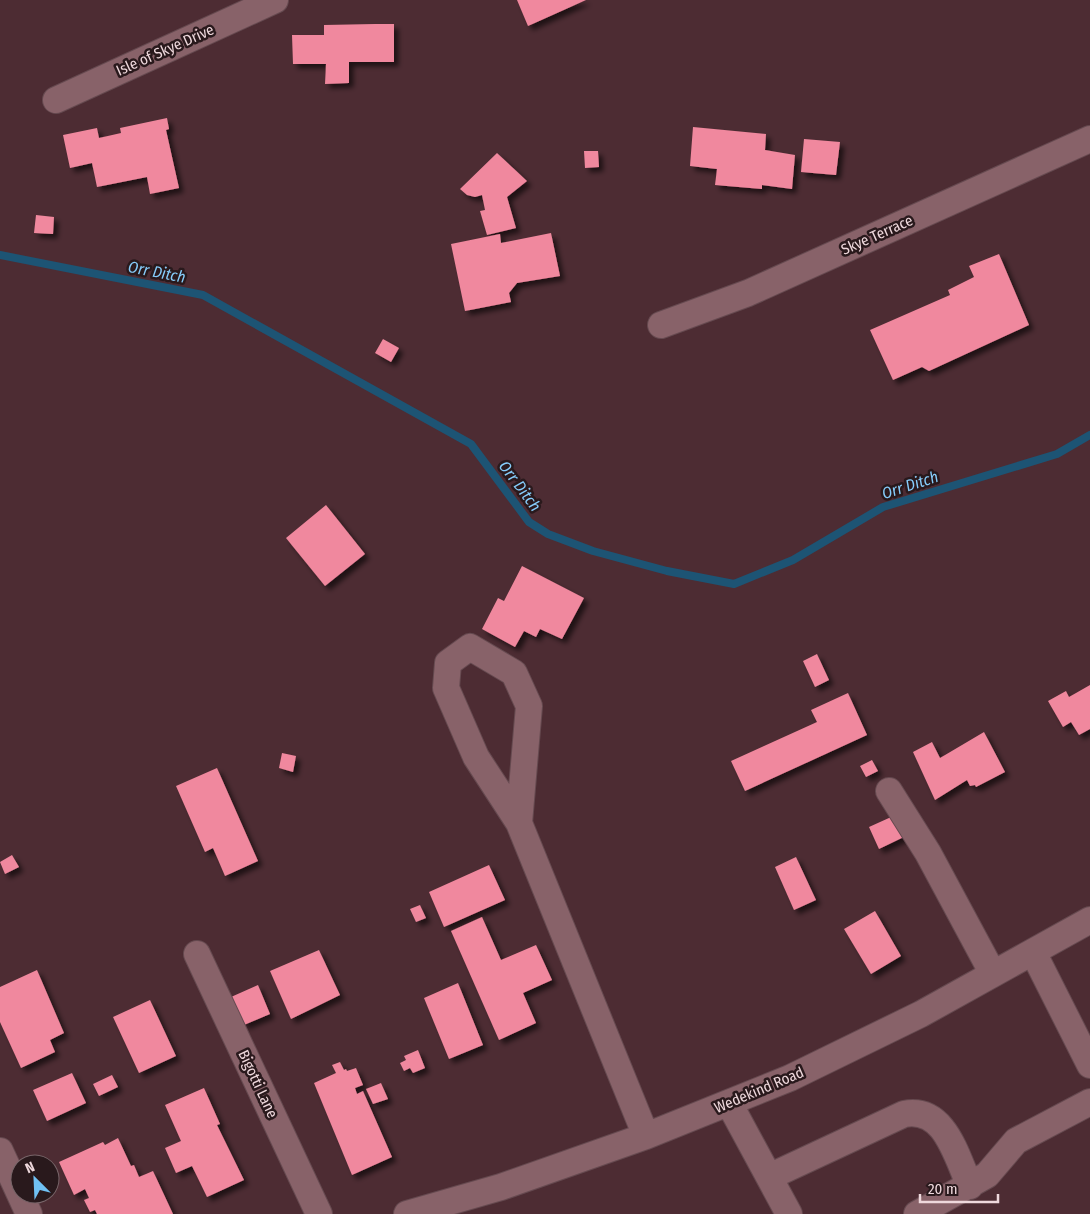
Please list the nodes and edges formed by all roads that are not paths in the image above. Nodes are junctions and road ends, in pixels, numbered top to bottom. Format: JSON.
{"nodes":[{"id":1,"x":275,"y":0,"type":"edge"},
{"id":2,"x":56,"y":100,"type":"dead end"},
{"id":3,"x":1090,"y":139,"type":"edge"},
{"id":4,"x":661,"y":325,"type":"dead end"},
{"id":5,"x":889,"y":791,"type":"dead end"},
{"id":6,"x":519,"y":823,"type":"junction"},
{"id":7,"x":1090,"y":920,"type":"edge"},
{"id":8,"x":1033,"y":952,"type":"junction"},
{"id":9,"x":197,"y":954,"type":"dead end"},
{"id":10,"x":993,"y":974,"type":"junction"},
{"id":11,"x":1090,"y":1064,"type":"edge"},
{"id":12,"x":1090,"y":1102,"type":"edge"},
{"id":13,"x":729,"y":1103,"type":"junction"},
{"id":14,"x":646,"y":1136,"type":"junction"},
{"id":15,"x":0,"y":1151,"type":"edge"},
{"id":16,"x":770,"y":1177,"type":"junction"},
{"id":17,"x":970,"y":1186,"type":"junction"},
{"id":18,"x":29,"y":1214,"type":"edge"},
{"id":19,"x":319,"y":1214,"type":"edge"},
{"id":20,"x":407,"y":1214,"type":"edge"},
{"id":21,"x":790,"y":1214,"type":"edge"},
{"id":22,"x":917,"y":1214,"type":"edge"}],
"edges":[{"from":1,"to":2,"type":"street","name":"Isle of Skye Drive"},
{"from":3,"to":4,"type":"street","name":"Skye Terrace"},
{"from":5,"to":10,"type":"street"},
{"from":6,"to":6,"type":"street"},
{"from":6,"to":14,"type":"street"},
{"from":7,"to":8,"type":"street","name":"Wedekind Road"},
{"from":8,"to":10,"type":"street","name":"Wedekind Road"},
{"from":8,"to":11,"type":"street"},
{"from":9,"to":19,"type":"street","name":"Bigotti Lane"},
{"from":10,"to":13,"type":"street","name":"Wedekind Road"},
{"from":12,"to":17,"type":"street"},
{"from":13,"to":14,"type":"street","name":"Wedekind Road"},
{"from":13,"to":16,"type":"street"},
{"from":14,"to":20,"type":"street","name":"Wedekind Road"},
{"from":15,"to":18,"type":"street"},
{"from":16,"to":17,"type":"street"},
{"from":16,"to":21,"type":"street"},
{"from":17,"to":22,"type":"street"}]}
